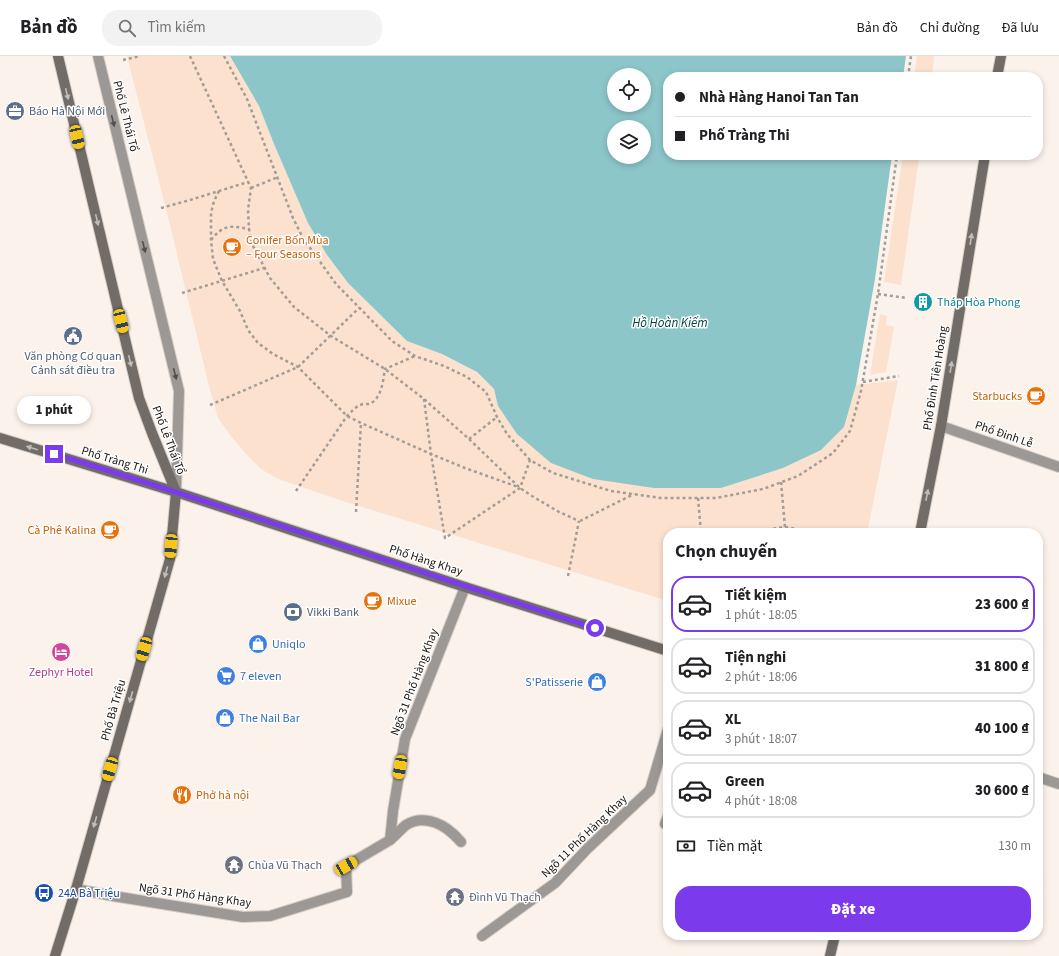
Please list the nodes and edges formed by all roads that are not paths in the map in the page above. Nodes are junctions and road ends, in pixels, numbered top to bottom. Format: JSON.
{"nodes":[{"id":1,"x":58,"y":56,"type":"edge"},
{"id":2,"x":98,"y":56,"type":"edge"},
{"id":3,"x":1001,"y":56,"type":"edge"},
{"id":4,"x":998,"y":72,"type":"edge"},
{"id":5,"x":984,"y":160,"type":"edge"},
{"id":6,"x":941,"y":426,"type":"junction"},
{"id":7,"x":0,"y":438,"type":"edge"},
{"id":8,"x":1059,"y":467,"type":"edge"},
{"id":9,"x":176,"y":492,"type":"junction"},
{"id":10,"x":921,"y":528,"type":"edge"},
{"id":11,"x":465,"y":587,"type":"junction"},
{"id":12,"x":663,"y":649,"type":"edge"},
{"id":13,"x":663,"y":746,"type":"edge"},
{"id":14,"x":1043,"y":779,"type":"edge"},
{"id":15,"x":1059,"y":784,"type":"edge"},
{"id":16,"x":390,"y":840,"type":"junction"},
{"id":17,"x":461,"y":842,"type":"dead end"},
{"id":18,"x":76,"y":889,"type":"junction"},
{"id":19,"x":482,"y":936,"type":"dead end"},
{"id":20,"x":834,"y":940,"type":"edge"},
{"id":21,"x":55,"y":956,"type":"edge"},
{"id":22,"x":830,"y":956,"type":"edge"}],
"edges":[{"from":1,"to":9,"type":"main road","name":"Phố Lê Thái Tổ","one_way":true},
{"from":2,"to":9,"type":"street","name":"Phố Lê Thái Tổ","one_way":true},
{"from":3,"to":4,"type":"main road"},
{"from":6,"to":5,"type":"main road","name":"Phố Đinh Tiên Hoàng","one_way":true},
{"from":6,"to":8,"type":"street","name":"Phố Đinh Lễ"},
{"from":10,"to":6,"type":"main road","name":"Phố Đinh Tiên Hoàng","one_way":true},
{"from":9,"to":7,"type":"main road","name":"Phố Tràng Thi","one_way":true},
{"from":9,"to":11,"type":"main road","name":"Phố Hàng Khay"},
{"from":9,"to":18,"type":"main road","name":"Phố Bà Triệu","one_way":true},
{"from":11,"to":12,"type":"main road","name":"Phố Hàng Khay"},
{"from":11,"to":16,"type":"street","name":"Ngõ 31 Phố Hàng Khay"},
{"from":13,"to":19,"type":"street","name":"Ngõ 11 Phố Hàng Khay"},
{"from":14,"to":15,"type":"street"},
{"from":16,"to":17,"type":"street"},
{"from":16,"to":18,"type":"street","name":"Ngõ 31 Phố Hàng Khay"},
{"from":18,"to":21,"type":"main road","name":"Phố Bà Triệu"},
{"from":20,"to":22,"type":"main road"}]}
